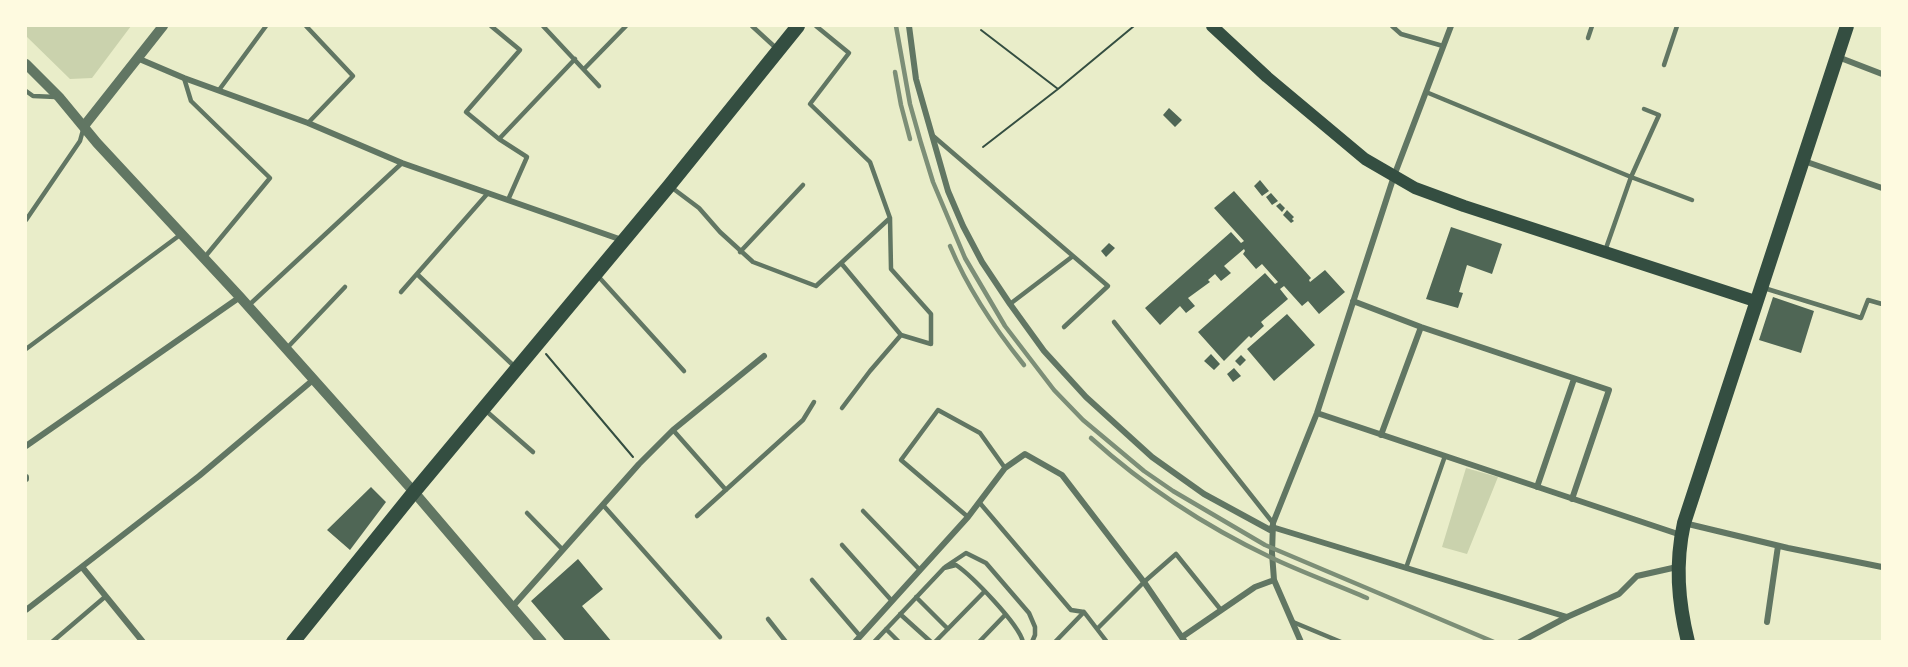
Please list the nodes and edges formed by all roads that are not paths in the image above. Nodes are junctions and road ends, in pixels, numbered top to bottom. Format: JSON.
{"nodes":[{"id":1,"x":164,"y":26,"type":"edge"},
{"id":2,"x":266,"y":26,"type":"edge"},
{"id":3,"x":306,"y":26,"type":"edge"},
{"id":4,"x":491,"y":26,"type":"edge"},
{"id":5,"x":626,"y":26,"type":"edge"},
{"id":6,"x":752,"y":26,"type":"edge"},
{"id":7,"x":798,"y":26,"type":"edge"},
{"id":8,"x":816,"y":26,"type":"edge"},
{"id":9,"x":909,"y":26,"type":"edge"},
{"id":10,"x":1392,"y":26,"type":"edge"},
{"id":11,"x":1451,"y":26,"type":"edge"},
{"id":12,"x":1592,"y":26,"type":"edge"},
{"id":13,"x":1677,"y":26,"type":"edge"},
{"id":14,"x":1847,"y":26,"type":"edge"},
{"id":15,"x":547,"y":27,"type":"edge"},
{"id":16,"x":1217,"y":27,"type":"edge"},
{"id":17,"x":1588,"y":38,"type":"dead end"},
{"id":18,"x":1443,"y":46,"type":"junction"},
{"id":19,"x":778,"y":50,"type":"junction"},
{"id":20,"x":1837,"y":56,"type":"junction"},
{"id":21,"x":137,"y":58,"type":"junction"},
{"id":22,"x":575,"y":59,"type":"junction"},
{"id":23,"x":26,"y":64,"type":"edge"},
{"id":24,"x":1664,"y":65,"type":"dead end"},
{"id":25,"x":584,"y":69,"type":"junction"},
{"id":26,"x":1882,"y":74,"type":"edge"},
{"id":27,"x":184,"y":78,"type":"junction"},
{"id":28,"x":600,"y":86,"type":"dead end"},
{"id":29,"x":219,"y":90,"type":"junction"},
{"id":30,"x":26,"y":91,"type":"edge"},
{"id":31,"x":1426,"y":92,"type":"junction"},
{"id":32,"x":59,"y":97,"type":"junction"},
{"id":33,"x":1644,"y":109,"type":"dead end"},
{"id":34,"x":308,"y":123,"type":"junction"},
{"id":35,"x":84,"y":126,"type":"junction"},
{"id":36,"x":932,"y":135,"type":"junction"},
{"id":37,"x":499,"y":139,"type":"junction"},
{"id":38,"x":1804,"y":161,"type":"junction"},
{"id":39,"x":402,"y":163,"type":"junction"},
{"id":40,"x":1394,"y":176,"type":"junction"},
{"id":41,"x":1631,"y":177,"type":"junction"},
{"id":42,"x":802,"y":185,"type":"dead end"},
{"id":43,"x":669,"y":186,"type":"junction"},
{"id":44,"x":1882,"y":188,"type":"edge"},
{"id":45,"x":488,"y":193,"type":"junction"},
{"id":46,"x":508,"y":200,"type":"junction"},
{"id":47,"x":1692,"y":200,"type":"dead end"},
{"id":48,"x":890,"y":218,"type":"junction"},
{"id":49,"x":26,"y":220,"type":"edge"},
{"id":50,"x":181,"y":234,"type":"junction"},
{"id":51,"x":622,"y":240,"type":"junction"},
{"id":52,"x":740,"y":252,"type":"junction"},
{"id":53,"x":1604,"y":252,"type":"junction"},
{"id":54,"x":1073,"y":256,"type":"junction"},
{"id":55,"x":204,"y":258,"type":"junction"},
{"id":56,"x":841,"y":262,"type":"junction"},
{"id":57,"x":596,"y":274,"type":"junction"},
{"id":58,"x":418,"y":275,"type":"junction"},
{"id":59,"x":1760,"y":286,"type":"junction"},
{"id":60,"x":345,"y":287,"type":"dead end"},
{"id":61,"x":401,"y":292,"type":"dead end"},
{"id":62,"x":240,"y":297,"type":"junction"},
{"id":63,"x":1353,"y":301,"type":"junction"},
{"id":64,"x":1755,"y":301,"type":"junction"},
{"id":65,"x":1010,"y":304,"type":"junction"},
{"id":66,"x":1882,"y":304,"type":"edge"},
{"id":67,"x":248,"y":306,"type":"junction"},
{"id":68,"x":1114,"y":322,"type":"dead end"},
{"id":69,"x":1064,"y":327,"type":"dead end"},
{"id":70,"x":1421,"y":327,"type":"junction"},
{"id":71,"x":901,"y":335,"type":"junction"},
{"id":72,"x":26,"y":349,"type":"edge"},
{"id":73,"x":286,"y":349,"type":"junction"},
{"id":74,"x":764,"y":356,"type":"dead end"},
{"id":75,"x":517,"y":369,"type":"junction"},
{"id":76,"x":684,"y":371,"type":"dead end"},
{"id":77,"x":1574,"y":379,"type":"junction"},
{"id":78,"x":313,"y":380,"type":"junction"},
{"id":79,"x":814,"y":402,"type":"dead end"},
{"id":80,"x":842,"y":408,"type":"dead end"},
{"id":81,"x":484,"y":409,"type":"junction"},
{"id":82,"x":1317,"y":413,"type":"junction"},
{"id":83,"x":673,"y":430,"type":"junction"},
{"id":84,"x":1381,"y":435,"type":"junction"},
{"id":85,"x":26,"y":446,"type":"edge"},
{"id":86,"x":533,"y":452,"type":"dead end"},
{"id":87,"x":1445,"y":456,"type":"junction"},
{"id":88,"x":1005,"y":468,"type":"junction"},
{"id":89,"x":1537,"y":487,"type":"junction"},
{"id":90,"x":726,"y":490,"type":"junction"},
{"id":91,"x":414,"y":492,"type":"junction"},
{"id":92,"x":1572,"y":499,"type":"junction"},
{"id":93,"x":979,"y":502,"type":"junction"},
{"id":94,"x":603,"y":505,"type":"junction"},
{"id":95,"x":863,"y":511,"type":"dead end"},
{"id":96,"x":527,"y":513,"type":"dead end"},
{"id":97,"x":697,"y":516,"type":"dead end"},
{"id":98,"x":968,"y":517,"type":"junction"},
{"id":99,"x":1273,"y":527,"type":"junction"},
{"id":100,"x":1682,"y":530,"type":"junction"},
{"id":101,"x":842,"y":545,"type":"dead end"},
{"id":102,"x":1778,"y":546,"type":"junction"},
{"id":103,"x":563,"y":550,"type":"junction"},
{"id":104,"x":1678,"y":566,"type":"junction"},
{"id":105,"x":82,"y":567,"type":"junction"},
{"id":106,"x":1882,"y":567,"type":"edge"},
{"id":107,"x":944,"y":568,"type":"junction"},
{"id":108,"x":1406,"y":568,"type":"junction"},
{"id":109,"x":920,"y":570,"type":"junction"},
{"id":110,"x":812,"y":580,"type":"dead end"},
{"id":111,"x":1274,"y":580,"type":"junction"},
{"id":112,"x":1144,"y":582,"type":"junction"},
{"id":113,"x":984,"y":592,"type":"junction"},
{"id":114,"x":106,"y":596,"type":"junction"},
{"id":115,"x":916,"y":597,"type":"junction"},
{"id":116,"x":892,"y":601,"type":"junction"},
{"id":117,"x":513,"y":606,"type":"junction"},
{"id":118,"x":26,"y":610,"type":"edge"},
{"id":119,"x":1221,"y":610,"type":"junction"},
{"id":120,"x":1084,"y":612,"type":"junction"},
{"id":121,"x":900,"y":614,"type":"junction"},
{"id":122,"x":1005,"y":615,"type":"junction"},
{"id":123,"x":1567,"y":617,"type":"junction"},
{"id":124,"x":768,"y":619,"type":"dead end"},
{"id":125,"x":1293,"y":622,"type":"junction"},
{"id":126,"x":1767,"y":622,"type":"dead end"},
{"id":127,"x":886,"y":629,"type":"junction"},
{"id":128,"x":948,"y":629,"type":"junction"},
{"id":129,"x":1097,"y":629,"type":"junction"},
{"id":130,"x":860,"y":636,"type":"junction"},
{"id":131,"x":720,"y":637,"type":"dead end"},
{"id":132,"x":1184,"y":640,"type":"edge"},
{"id":133,"x":52,"y":642,"type":"edge"},
{"id":134,"x":143,"y":642,"type":"edge"},
{"id":135,"x":293,"y":642,"type":"edge"},
{"id":136,"x":542,"y":642,"type":"edge"},
{"id":137,"x":786,"y":642,"type":"edge"},
{"id":138,"x":855,"y":642,"type":"edge"},
{"id":139,"x":874,"y":642,"type":"edge"},
{"id":140,"x":899,"y":642,"type":"edge"},
{"id":141,"x":933,"y":642,"type":"edge"},
{"id":142,"x":979,"y":642,"type":"edge"},
{"id":143,"x":1023,"y":642,"type":"edge"},
{"id":144,"x":1032,"y":642,"type":"edge"},
{"id":145,"x":1055,"y":642,"type":"edge"},
{"id":146,"x":1107,"y":642,"type":"edge"},
{"id":147,"x":1301,"y":642,"type":"edge"},
{"id":148,"x":1341,"y":642,"type":"edge"},
{"id":149,"x":1520,"y":642,"type":"edge"},
{"id":150,"x":1688,"y":642,"type":"edge"}],
"edges":[{"from":1,"to":21,"type":"street"},
{"from":2,"to":29,"type":"lane"},
{"from":3,"to":34,"type":"lane"},
{"from":4,"to":37,"type":"lane"},
{"from":5,"to":25,"type":"lane"},
{"from":6,"to":19,"type":"lane"},
{"from":7,"to":19,"type":"main road"},
{"from":8,"to":48,"type":"lane"},
{"from":9,"to":36,"type":"street"},
{"from":10,"to":18,"type":"lane"},
{"from":11,"to":18,"type":"street"},
{"from":12,"to":17,"type":"lane"},
{"from":13,"to":24,"type":"lane"},
{"from":14,"to":20,"type":"main road"},
{"from":15,"to":22,"type":"lane"},
{"from":16,"to":40,"type":"main road"},
{"from":18,"to":31,"type":"street"},
{"from":19,"to":43,"type":"main road"},
{"from":20,"to":26,"type":"street"},
{"from":20,"to":38,"type":"main road"},
{"from":21,"to":27,"type":"street"},
{"from":21,"to":35,"type":"street"},
{"from":22,"to":25,"type":"lane"},
{"from":22,"to":37,"type":"lane"},
{"from":23,"to":32,"type":"street"},
{"from":25,"to":28,"type":"lane"},
{"from":27,"to":29,"type":"street"},
{"from":27,"to":55,"type":"lane"},
{"from":29,"to":34,"type":"street"},
{"from":30,"to":32,"type":"lane"},
{"from":31,"to":40,"type":"street"},
{"from":31,"to":41,"type":"lane"},
{"from":32,"to":35,"type":"street"},
{"from":33,"to":41,"type":"lane"},
{"from":34,"to":39,"type":"street"},
{"from":35,"to":49,"type":"lane"},
{"from":35,"to":50,"type":"street"},
{"from":36,"to":54,"type":"lane"},
{"from":36,"to":65,"type":"street"},
{"from":37,"to":46,"type":"lane"},
{"from":38,"to":44,"type":"street"},
{"from":38,"to":59,"type":"main road"},
{"from":39,"to":45,"type":"street"},
{"from":39,"to":67,"type":"lane"},
{"from":40,"to":53,"type":"main road"},
{"from":40,"to":63,"type":"street"},
{"from":41,"to":47,"type":"lane"},
{"from":41,"to":53,"type":"lane"},
{"from":42,"to":52,"type":"lane"},
{"from":43,"to":51,"type":"main road"},
{"from":43,"to":52,"type":"lane"},
{"from":45,"to":46,"type":"street"},
{"from":45,"to":58,"type":"lane"},
{"from":46,"to":51,"type":"street"},
{"from":48,"to":56,"type":"lane"},
{"from":48,"to":71,"type":"lane"},
{"from":50,"to":55,"type":"street"},
{"from":50,"to":72,"type":"lane"},
{"from":51,"to":57,"type":"main road"},
{"from":52,"to":56,"type":"lane"},
{"from":53,"to":64,"type":"main road"},
{"from":54,"to":65,"type":"lane"},
{"from":54,"to":69,"type":"lane"},
{"from":55,"to":62,"type":"street"},
{"from":56,"to":71,"type":"lane"},
{"from":57,"to":75,"type":"main road"},
{"from":57,"to":76,"type":"lane"},
{"from":58,"to":61,"type":"lane"},
{"from":58,"to":75,"type":"lane"},
{"from":59,"to":64,"type":"main road"},
{"from":59,"to":66,"type":"lane"},
{"from":60,"to":73,"type":"lane"},
{"from":62,"to":67,"type":"street"},
{"from":62,"to":85,"type":"street"},
{"from":63,"to":70,"type":"street"},
{"from":63,"to":82,"type":"street"},
{"from":64,"to":100,"type":"main road"},
{"from":65,"to":99,"type":"street"},
{"from":67,"to":73,"type":"street"},
{"from":68,"to":99,"type":"lane"},
{"from":70,"to":77,"type":"street"},
{"from":70,"to":84,"type":"street"},
{"from":71,"to":80,"type":"lane"},
{"from":73,"to":78,"type":"street"},
{"from":74,"to":83,"type":"street"},
{"from":75,"to":81,"type":"main road"},
{"from":77,"to":89,"type":"street"},
{"from":77,"to":92,"type":"street"},
{"from":78,"to":91,"type":"street"},
{"from":78,"to":105,"type":"street"},
{"from":79,"to":90,"type":"lane"},
{"from":81,"to":86,"type":"lane"},
{"from":81,"to":91,"type":"main road"},
{"from":82,"to":84,"type":"street"},
{"from":82,"to":99,"type":"street"},
{"from":83,"to":90,"type":"lane"},
{"from":83,"to":94,"type":"street"},
{"from":84,"to":87,"type":"street"},
{"from":87,"to":89,"type":"street"},
{"from":87,"to":108,"type":"lane"},
{"from":88,"to":93,"type":"street"},
{"from":88,"to":98,"type":"lane"},
{"from":88,"to":112,"type":"street"},
{"from":89,"to":92,"type":"street"},
{"from":90,"to":97,"type":"lane"},
{"from":91,"to":117,"type":"street"},
{"from":91,"to":135,"type":"main road"},
{"from":92,"to":100,"type":"street"},
{"from":93,"to":98,"type":"street"},
{"from":93,"to":120,"type":"lane"},
{"from":94,"to":103,"type":"street"},
{"from":94,"to":131,"type":"lane"},
{"from":95,"to":109,"type":"lane"},
{"from":96,"to":103,"type":"lane"},
{"from":98,"to":109,"type":"street"},
{"from":99,"to":108,"type":"street"},
{"from":99,"to":111,"type":"street"},
{"from":100,"to":102,"type":"street"},
{"from":100,"to":104,"type":"main road"},
{"from":101,"to":116,"type":"lane"},
{"from":102,"to":106,"type":"street"},
{"from":102,"to":126,"type":"street"},
{"from":103,"to":117,"type":"street"},
{"from":104,"to":123,"type":"street"},
{"from":104,"to":150,"type":"main road"},
{"from":105,"to":114,"type":"street"},
{"from":105,"to":118,"type":"street"},
{"from":107,"to":113,"type":"lane"},
{"from":107,"to":115,"type":"lane"},
{"from":107,"to":144,"type":"lane"},
{"from":108,"to":123,"type":"street"},
{"from":109,"to":116,"type":"street"},
{"from":110,"to":130,"type":"lane"},
{"from":111,"to":119,"type":"street"},
{"from":111,"to":125,"type":"street"},
{"from":112,"to":119,"type":"lane"},
{"from":112,"to":129,"type":"lane"},
{"from":112,"to":132,"type":"street"},
{"from":113,"to":122,"type":"lane"},
{"from":113,"to":128,"type":"lane"},
{"from":114,"to":133,"type":"lane"},
{"from":114,"to":134,"type":"street"},
{"from":115,"to":121,"type":"lane"},
{"from":115,"to":128,"type":"lane"},
{"from":116,"to":130,"type":"street"},
{"from":117,"to":136,"type":"street"},
{"from":119,"to":132,"type":"street"},
{"from":120,"to":129,"type":"lane"},
{"from":120,"to":145,"type":"lane"},
{"from":121,"to":127,"type":"lane"},
{"from":121,"to":141,"type":"lane"},
{"from":122,"to":142,"type":"lane"},
{"from":122,"to":143,"type":"lane"},
{"from":123,"to":149,"type":"street"},
{"from":124,"to":137,"type":"lane"},
{"from":125,"to":147,"type":"street"},
{"from":125,"to":148,"type":"lane"},
{"from":127,"to":139,"type":"lane"},
{"from":127,"to":140,"type":"lane"},
{"from":128,"to":141,"type":"lane"},
{"from":129,"to":146,"type":"lane"},
{"from":130,"to":138,"type":"street"}]}
